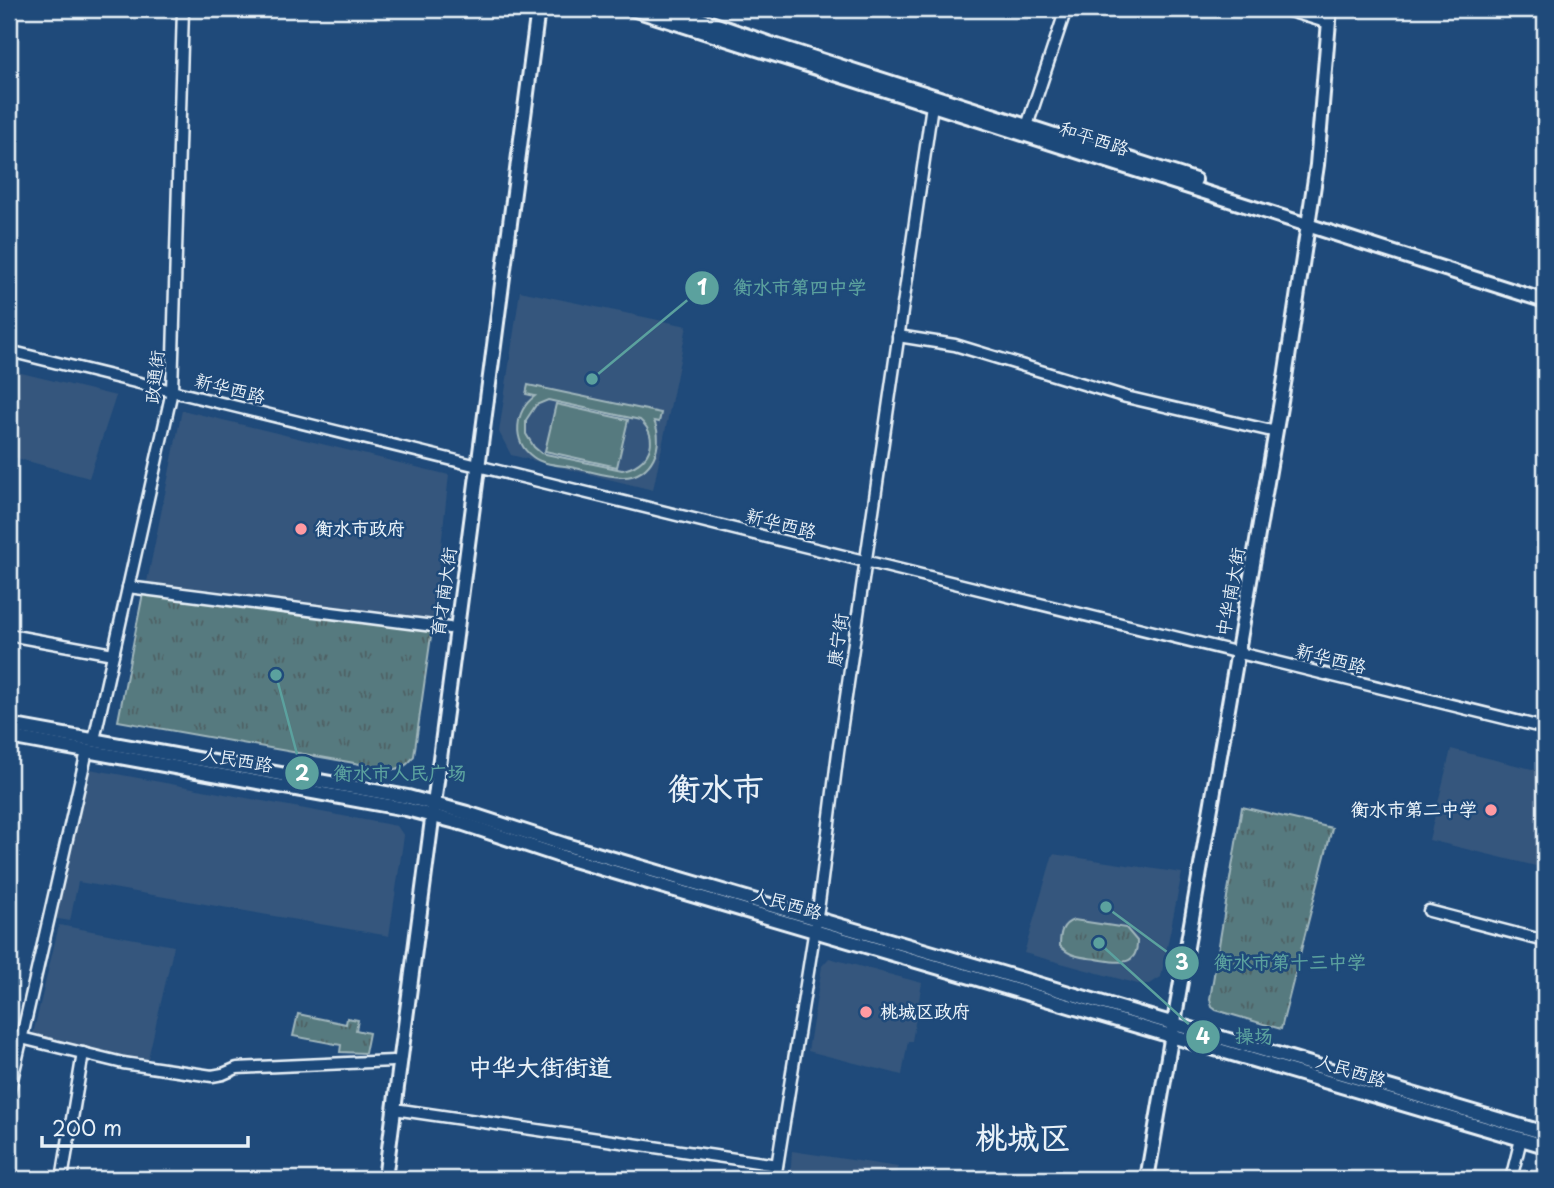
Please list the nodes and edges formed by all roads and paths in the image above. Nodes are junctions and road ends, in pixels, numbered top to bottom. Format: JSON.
{"nodes":[{"id":1,"x":183,"y":9,"type":"edge"},
{"id":2,"x":531,"y":9,"type":"edge"},
{"id":3,"x":538,"y":9,"type":"edge"},
{"id":4,"x":632,"y":9,"type":"edge"},
{"id":5,"x":671,"y":9,"type":"edge"},
{"id":6,"x":1066,"y":9,"type":"edge"},
{"id":7,"x":1283,"y":9,"type":"edge"},
{"id":8,"x":1330,"y":9,"type":"edge"},
{"id":9,"x":1338,"y":9,"type":"edge"},
{"id":10,"x":1329,"y":23,"type":"junction"},
{"id":11,"x":932,"y":105,"type":"junction"},
{"id":12,"x":1027,"y":126,"type":"junction"},
{"id":13,"x":1312,"y":222,"type":"junction"},
{"id":14,"x":1545,"y":292,"type":"edge"},
{"id":15,"x":1545,"y":301,"type":"edge"},
{"id":16,"x":898,"y":336,"type":"junction"},
{"id":17,"x":9,"y":351,"type":"edge"},
{"id":18,"x":172,"y":391,"type":"junction"},
{"id":19,"x":1276,"y":432,"type":"junction"},
{"id":20,"x":474,"y":465,"type":"junction"},
{"id":21,"x":865,"y":561,"type":"junction"},
{"id":22,"x":128,"y":587,"type":"junction"},
{"id":23,"x":449,"y":628,"type":"junction"},
{"id":24,"x":9,"y":635,"type":"edge"},
{"id":25,"x":113,"y":654,"type":"junction"},
{"id":26,"x":1242,"y":654,"type":"junction"},
{"id":27,"x":9,"y":725,"type":"edge"},
{"id":28,"x":1545,"y":728,"type":"edge"},
{"id":29,"x":9,"y":737,"type":"edge"},
{"id":30,"x":91,"y":746,"type":"junction"},
{"id":31,"x":429,"y":809,"type":"junction"},
{"id":32,"x":1429,"y":911,"type":"dead end"},
{"id":33,"x":815,"y":924,"type":"junction"},
{"id":34,"x":1545,"y":941,"type":"edge"},
{"id":35,"x":1177,"y":1031,"type":"junction"},
{"id":36,"x":9,"y":1035,"type":"edge"},
{"id":37,"x":21,"y":1038,"type":"junction"},
{"id":38,"x":83,"y":1053,"type":"junction"},
{"id":39,"x":393,"y":1060,"type":"junction"},
{"id":40,"x":9,"y":1093,"type":"edge"},
{"id":41,"x":394,"y":1109,"type":"junction"},
{"id":42,"x":1545,"y":1133,"type":"edge"},
{"id":43,"x":1521,"y":1139,"type":"junction"},
{"id":44,"x":1545,"y":1146,"type":"edge"},
{"id":45,"x":777,"y":1165,"type":"junction"},
{"id":46,"x":62,"y":1179,"type":"edge"},
{"id":47,"x":378,"y":1179,"type":"edge"},
{"id":48,"x":385,"y":1179,"type":"edge"},
{"id":49,"x":775,"y":1179,"type":"edge"},
{"id":50,"x":1147,"y":1179,"type":"edge"},
{"id":51,"x":1156,"y":1179,"type":"edge"},
{"id":52,"x":1511,"y":1179,"type":"edge"}],
"edges":[{"from":1,"to":18,"type":"street","name":"政通街"},
{"from":2,"to":20,"type":"main road","name":"育才南大街"},
{"from":3,"to":20,"type":"main road","name":"育才南大街"},
{"from":4,"to":11,"type":"main road","name":"和平西路"},
{"from":5,"to":12,"type":"main road","name":"和平西路"},
{"from":6,"to":12,"type":"street"},
{"from":7,"to":10,"type":"street"},
{"from":8,"to":10,"type":"main road","name":"中华南大街"},
{"from":9,"to":13,"type":"main road","name":"中华南大街"},
{"from":10,"to":13,"type":"main road","name":"中华南大街"},
{"from":11,"to":13,"type":"main road","name":"和平西路"},
{"from":11,"to":16,"type":"street","name":"康宁街"},
{"from":12,"to":13,"type":"main road","name":"和平西路"},
{"from":13,"to":14,"type":"main road","name":"和平西路"},
{"from":13,"to":15,"type":"main road","name":"和平西路"},
{"from":13,"to":19,"type":"main road","name":"中华南大街"},
{"from":13,"to":26,"type":"main road","name":"中华南大街"},
{"from":16,"to":19,"type":"street"},
{"from":16,"to":21,"type":"street","name":"康宁街"},
{"from":17,"to":18,"type":"street","name":"新华西路"},
{"from":18,"to":20,"type":"street","name":"新华西路"},
{"from":18,"to":22,"type":"street","name":"政通街"},
{"from":19,"to":26,"type":"main road","name":"中华南大街"},
{"from":20,"to":21,"type":"street","name":"新华西路"},
{"from":20,"to":23,"type":"main road","name":"育才南大街"},
{"from":20,"to":31,"type":"main road","name":"育才南大街"},
{"from":21,"to":26,"type":"street","name":"新华西路"},
{"from":21,"to":33,"type":"street","name":"康宁街"},
{"from":22,"to":23,"type":"street"},
{"from":22,"to":25,"type":"street","name":"政通街"},
{"from":23,"to":31,"type":"main road","name":"育才南大街"},
{"from":24,"to":25,"type":"street"},
{"from":25,"to":30,"type":"street","name":"政通街"},
{"from":26,"to":28,"type":"street","name":"新华西路"},
{"from":26,"to":35,"type":"main road","name":"中华南大街"},
{"from":27,"to":30,"type":"main road","name":"人民西路"},
{"from":29,"to":30,"type":"main road","name":"人民西路"},
{"from":30,"to":31,"type":"main road","name":"人民西路"},
{"from":30,"to":37,"type":"street","name":"政通街"},
{"from":31,"to":33,"type":"main road","name":"人民西路"},
{"from":31,"to":39,"type":"main road","name":"育才南大街"},
{"from":31,"to":41,"type":"main road","name":"育才南大街"},
{"from":32,"to":34,"type":"street"},
{"from":33,"to":35,"type":"main road","name":"人民西路"},
{"from":33,"to":45,"type":"street","name":"康宁街"},
{"from":35,"to":42,"type":"main road","name":"人民西路"},
{"from":35,"to":43,"type":"main road","name":"人民西路"},
{"from":35,"to":50,"type":"main road","name":"中华南大街"},
{"from":35,"to":51,"type":"main road","name":"中华南大街"},
{"from":36,"to":37,"type":"street"},
{"from":37,"to":38,"type":"street"},
{"from":37,"to":40,"type":"street","name":"政通街"},
{"from":38,"to":39,"type":"street"},
{"from":38,"to":46,"type":"street"},
{"from":39,"to":47,"type":"main road","name":"育才南大街"},
{"from":41,"to":45,"type":"street"},
{"from":41,"to":48,"type":"main road","name":"育才南大街"},
{"from":43,"to":44,"type":"main road","name":"人民西路"},
{"from":43,"to":52,"type":"street"},
{"from":45,"to":49,"type":"street","name":"康宁街"}]}
